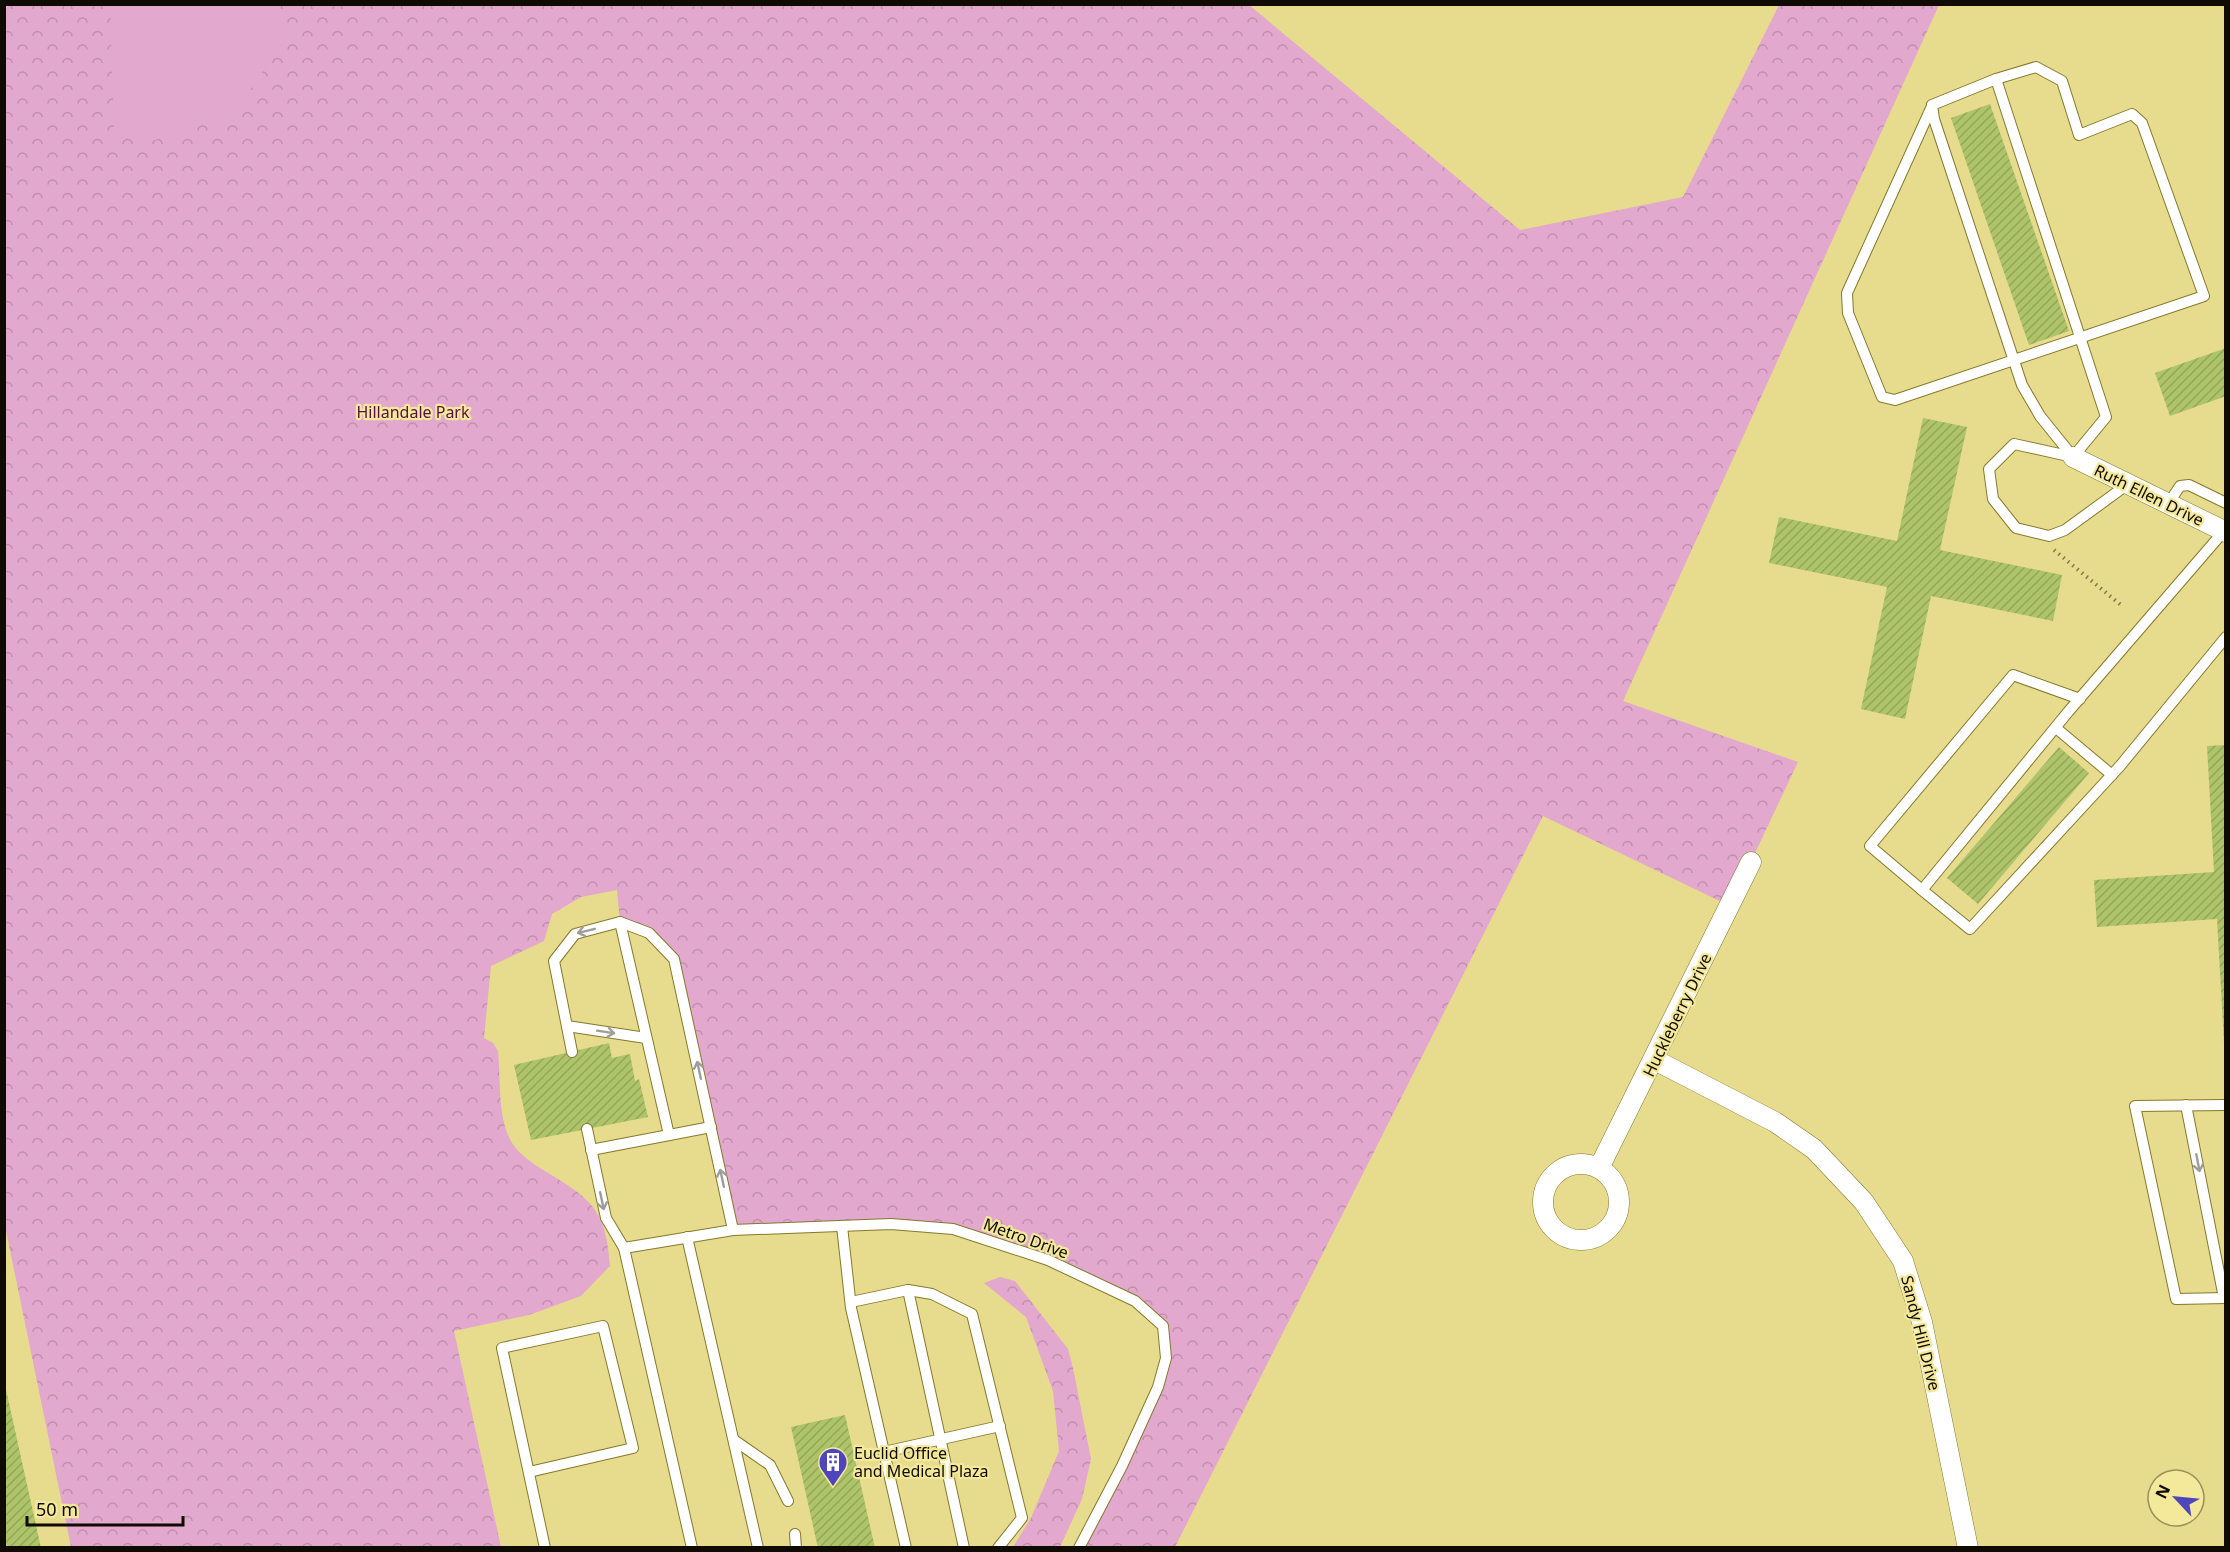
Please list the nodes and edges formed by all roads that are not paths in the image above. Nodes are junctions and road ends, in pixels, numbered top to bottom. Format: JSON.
{"nodes":[{"id":1,"x":1996,"y":79,"type":"junction"},
{"id":2,"x":1932,"y":105,"type":"junction"},
{"id":3,"x":2080,"y":337,"type":"junction"},
{"id":4,"x":2014,"y":361,"type":"junction"},
{"id":5,"x":2073,"y":457,"type":"junction"},
{"id":6,"x":2128,"y":484,"type":"junction"},
{"id":7,"x":2226,"y":503,"type":"edge"},
{"id":8,"x":2168,"y":504,"type":"junction"},
{"id":9,"x":2225,"y":532,"type":"edge"},
{"id":10,"x":2226,"y":637,"type":"edge"},
{"id":11,"x":2080,"y":699,"type":"junction"},
{"id":12,"x":2056,"y":728,"type":"junction"},
{"id":13,"x":2112,"y":775,"type":"junction"},
{"id":14,"x":1751,"y":862,"type":"dead end"},
{"id":15,"x":1923,"y":890,"type":"junction"},
{"id":16,"x":620,"y":922,"type":"junction"},
{"id":17,"x":567,"y":1026,"type":"junction"},
{"id":18,"x":646,"y":1038,"type":"junction"},
{"id":19,"x":572,"y":1052,"type":"dead end"},
{"id":20,"x":1655,"y":1060,"type":"junction"},
{"id":21,"x":2186,"y":1105,"type":"junction"},
{"id":22,"x":2226,"y":1105,"type":"edge"},
{"id":23,"x":711,"y":1127,"type":"junction"},
{"id":24,"x":587,"y":1129,"type":"dead end"},
{"id":25,"x":669,"y":1135,"type":"junction"},
{"id":26,"x":591,"y":1150,"type":"junction"},
{"id":27,"x":1600,"y":1166,"type":"dead end"},
{"id":28,"x":842,"y":1226,"type":"junction"},
{"id":29,"x":733,"y":1230,"type":"junction"},
{"id":30,"x":687,"y":1237,"type":"junction"},
{"id":31,"x":624,"y":1248,"type":"junction"},
{"id":32,"x":908,"y":1290,"type":"junction"},
{"id":33,"x":2225,"y":1298,"type":"edge"},
{"id":34,"x":851,"y":1302,"type":"junction"},
{"id":35,"x":1000,"y":1426,"type":"junction"},
{"id":36,"x":734,"y":1440,"type":"junction"},
{"id":37,"x":940,"y":1440,"type":"junction"},
{"id":38,"x":884,"y":1452,"type":"junction"},
{"id":39,"x":529,"y":1472,"type":"junction"},
{"id":40,"x":788,"y":1501,"type":"dead end"},
{"id":41,"x":795,"y":1534,"type":"dead end"},
{"id":42,"x":545,"y":1548,"type":"edge"},
{"id":43,"x":692,"y":1548,"type":"edge"},
{"id":44,"x":758,"y":1548,"type":"edge"},
{"id":45,"x":796,"y":1548,"type":"edge"},
{"id":46,"x":906,"y":1548,"type":"edge"},
{"id":47,"x":964,"y":1548,"type":"edge"},
{"id":48,"x":998,"y":1548,"type":"edge"},
{"id":49,"x":1079,"y":1548,"type":"edge"},
{"id":50,"x":1968,"y":1548,"type":"edge"}],
"edges":[{"from":1,"to":2,"type":"lane"},
{"from":1,"to":3,"type":"lane"},
{"from":1,"to":3,"type":"lane"},
{"from":2,"to":4,"type":"lane"},
{"from":2,"to":4,"type":"lane"},
{"from":3,"to":4,"type":"lane"},
{"from":3,"to":5,"type":"lane"},
{"from":4,"to":5,"type":"lane"},
{"from":5,"to":6,"type":"street","name":"Ruth Ellen Drive"},
{"from":5,"to":6,"type":"lane"},
{"from":6,"to":8,"type":"street","name":"Ruth Ellen Drive"},
{"from":7,"to":8,"type":"lane"},
{"from":8,"to":9,"type":"street","name":"Ruth Ellen Drive"},
{"from":9,"to":11,"type":"lane"},
{"from":10,"to":13,"type":"lane"},
{"from":11,"to":12,"type":"lane"},
{"from":11,"to":15,"type":"lane"},
{"from":12,"to":13,"type":"lane"},
{"from":12,"to":15,"type":"lane"},
{"from":13,"to":15,"type":"lane"},
{"from":14,"to":20,"type":"street","name":"Huckleberry Drive"},
{"from":16,"to":17,"type":"lane","one_way":true},
{"from":16,"to":18,"type":"lane"},
{"from":23,"to":16,"type":"lane","one_way":true},
{"from":17,"to":18,"type":"lane","one_way":true},
{"from":17,"to":19,"type":"lane"},
{"from":18,"to":25,"type":"lane"},
{"from":20,"to":27,"type":"street","name":"Huckleberry Drive"},
{"from":20,"to":50,"type":"street","name":"Sandy Hill Drive"},
{"from":21,"to":22,"type":"lane"},
{"from":21,"to":33,"type":"lane","one_way":true},
{"from":21,"to":33,"type":"lane"},
{"from":23,"to":25,"type":"lane"},
{"from":29,"to":23,"type":"lane","one_way":true},
{"from":24,"to":26,"type":"lane"},
{"from":25,"to":26,"type":"lane"},
{"from":26,"to":31,"type":"lane","one_way":true},
{"from":28,"to":29,"type":"lane","name":"Metro Drive"},
{"from":28,"to":34,"type":"lane"},
{"from":28,"to":49,"type":"lane","name":"Metro Drive"},
{"from":29,"to":30,"type":"lane","name":"Metro Drive"},
{"from":30,"to":31,"type":"lane","name":"Metro Drive"},
{"from":30,"to":36,"type":"lane"},
{"from":31,"to":43,"type":"lane"},
{"from":32,"to":34,"type":"lane"},
{"from":32,"to":35,"type":"lane"},
{"from":32,"to":37,"type":"lane"},
{"from":34,"to":38,"type":"lane"},
{"from":35,"to":37,"type":"lane"},
{"from":35,"to":48,"type":"lane"},
{"from":36,"to":40,"type":"lane"},
{"from":36,"to":44,"type":"lane"},
{"from":37,"to":38,"type":"lane"},
{"from":37,"to":47,"type":"lane"},
{"from":38,"to":46,"type":"lane"},
{"from":39,"to":39,"type":"lane"},
{"from":39,"to":42,"type":"lane"},
{"from":41,"to":45,"type":"lane"}]}
